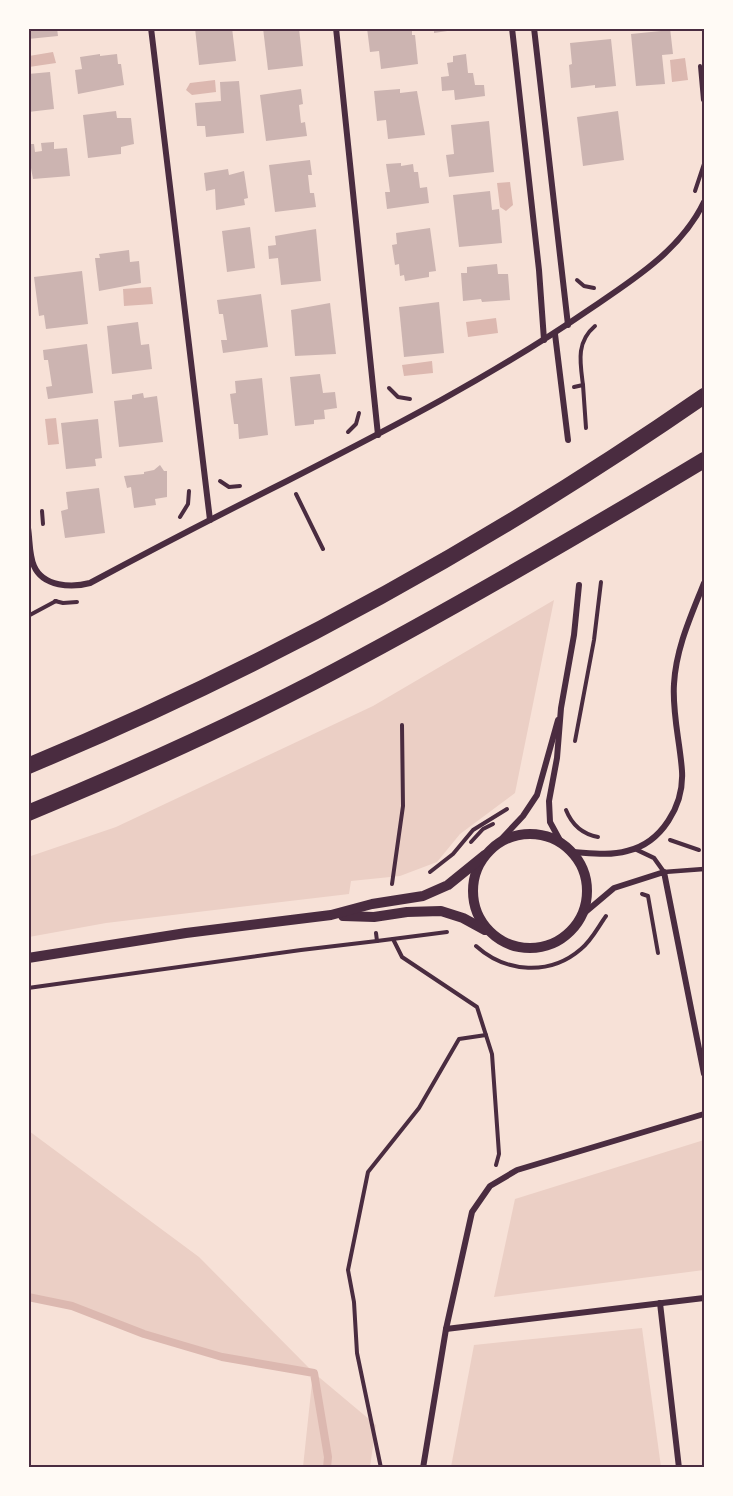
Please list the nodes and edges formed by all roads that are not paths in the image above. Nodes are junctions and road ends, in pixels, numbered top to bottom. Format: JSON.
{"nodes":[{"id":1,"x":151,"y":28,"type":"edge"},
{"id":2,"x":336,"y":28,"type":"edge"},
{"id":3,"x":512,"y":28,"type":"edge"},
{"id":4,"x":534,"y":28,"type":"edge"},
{"id":5,"x":705,"y":202,"type":"edge"},
{"id":6,"x":568,"y":325,"type":"junction"},
{"id":7,"x":555,"y":334,"type":"junction"},
{"id":8,"x":544,"y":340,"type":"junction"},
{"id":9,"x":705,"y":396,"type":"edge"},
{"id":10,"x":378,"y":435,"type":"junction"},
{"id":11,"x":568,"y":440,"type":"dead end"},
{"id":12,"x":705,"y":459,"type":"edge"},
{"id":13,"x":210,"y":520,"type":"junction"},
{"id":14,"x":28,"y":528,"type":"edge"},
{"id":15,"x":705,"y":583,"type":"edge"},
{"id":16,"x":579,"y":585,"type":"dead end"},
{"id":17,"x":561,"y":708,"type":"junction"},
{"id":18,"x":28,"y":766,"type":"edge"},
{"id":19,"x":28,"y":813,"type":"edge"},
{"id":20,"x":562,"y":844,"type":"junction"},
{"id":21,"x":635,"y":849,"type":"junction"},
{"id":22,"x":489,"y":852,"type":"junction"},
{"id":23,"x":572,"y":852,"type":"junction"},
{"id":24,"x":705,"y":869,"type":"edge"},
{"id":25,"x":664,"y":872,"type":"junction"},
{"id":26,"x":331,"y":915,"type":"junction"},
{"id":27,"x":582,"y":915,"type":"junction"},
{"id":28,"x":489,"y":933,"type":"junction"},
{"id":29,"x":28,"y":958,"type":"edge"},
{"id":30,"x":705,"y":1074,"type":"edge"},
{"id":31,"x":705,"y":1114,"type":"edge"},
{"id":32,"x":705,"y":1298,"type":"edge"},
{"id":33,"x":660,"y":1303,"type":"junction"},
{"id":34,"x":446,"y":1329,"type":"junction"},
{"id":35,"x":423,"y":1467,"type":"edge"},
{"id":36,"x":679,"y":1467,"type":"edge"}],
"edges":[{"from":1,"to":13,"type":"street"},
{"from":2,"to":10,"type":"street"},
{"from":3,"to":8,"type":"street"},
{"from":4,"to":6,"type":"street"},
{"from":5,"to":6,"type":"street"},
{"from":6,"to":7,"type":"street"},
{"from":7,"to":8,"type":"street"},
{"from":7,"to":11,"type":"street"},
{"from":8,"to":10,"type":"street"},
{"from":9,"to":18,"type":"highway"},
{"from":10,"to":13,"type":"street"},
{"from":12,"to":19,"type":"highway"},
{"from":13,"to":14,"type":"street"},
{"from":15,"to":21,"type":"street"},
{"from":16,"to":17,"type":"street"},
{"from":17,"to":20,"type":"street"},
{"from":17,"to":22,"type":"street"},
{"from":20,"to":22,"type":"street"},
{"from":20,"to":23,"type":"street"},
{"from":21,"to":23,"type":"street"},
{"from":21,"to":25,"type":"lane"},
{"from":22,"to":26,"type":"street"},
{"from":22,"to":28,"type":"street"},
{"from":23,"to":27,"type":"street"},
{"from":24,"to":25,"type":"lane"},
{"from":25,"to":27,"type":"street"},
{"from":25,"to":30,"type":"street"},
{"from":26,"to":28,"type":"street"},
{"from":26,"to":29,"type":"street"},
{"from":27,"to":28,"type":"street"},
{"from":31,"to":34,"type":"street"},
{"from":32,"to":33,"type":"street"},
{"from":33,"to":34,"type":"street"},
{"from":33,"to":36,"type":"street"},
{"from":34,"to":35,"type":"street"}]}
